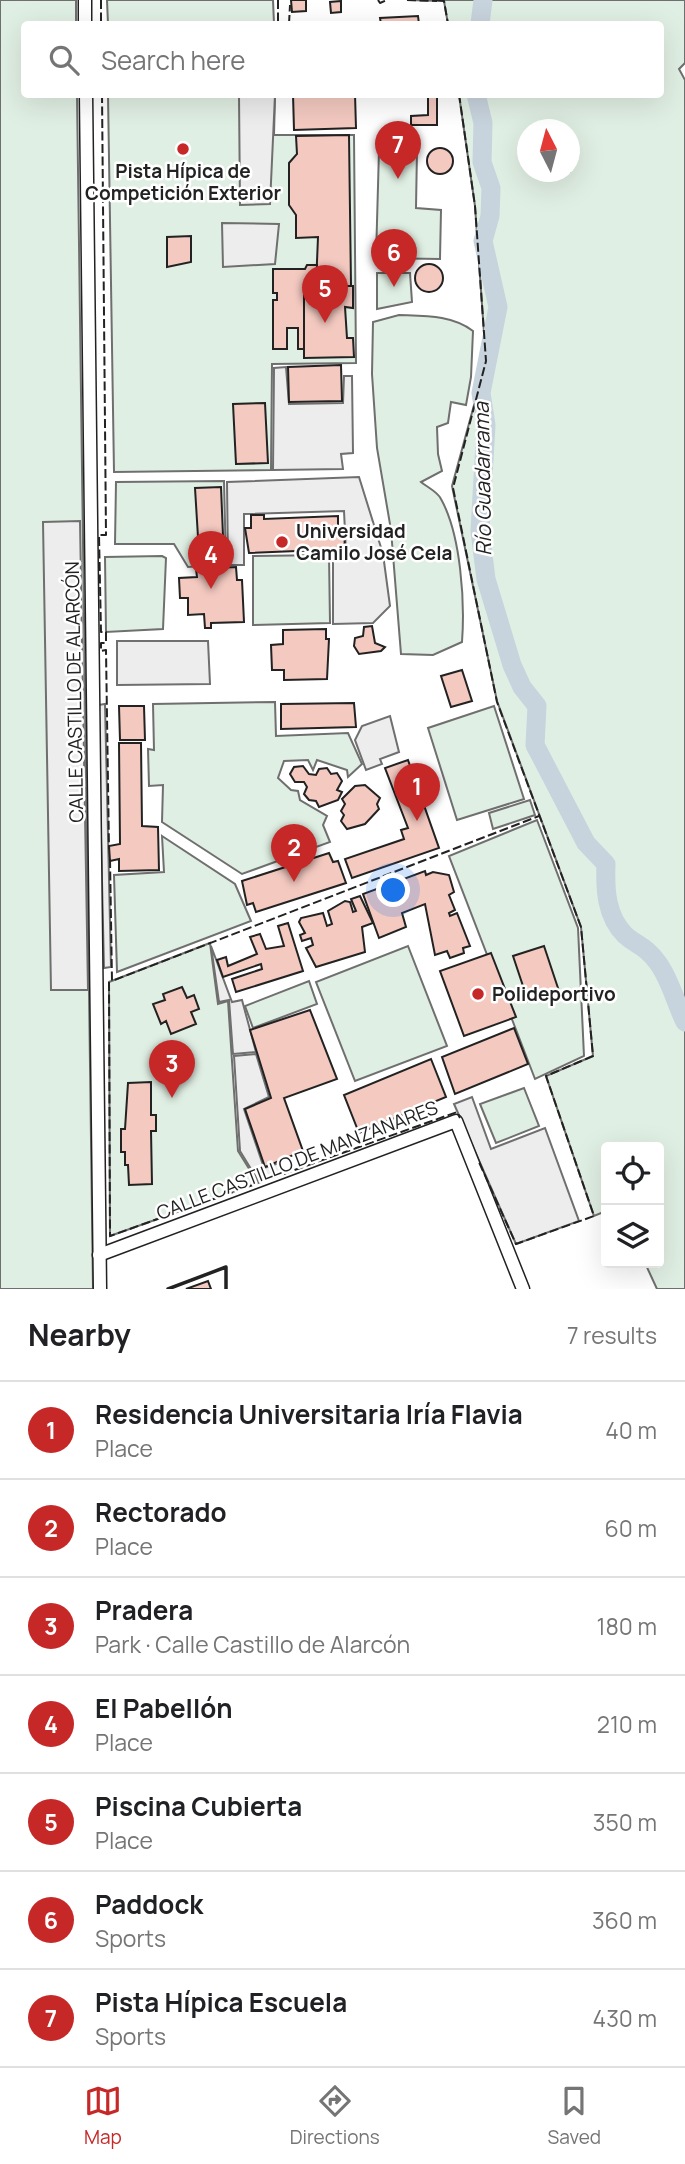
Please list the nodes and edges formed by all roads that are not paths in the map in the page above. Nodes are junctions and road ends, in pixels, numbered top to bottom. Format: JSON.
{"nodes":[{"id":1,"x":85,"y":0,"type":"edge"},
{"id":2,"x":85,"y":21,"type":"edge"},
{"id":3,"x":86,"y":98,"type":"edge"},
{"id":4,"x":99,"y":1255,"type":"junction"},
{"id":5,"x":100,"y":1289,"type":"edge"},
{"id":6,"x":523,"y":1289,"type":"edge"}],
"edges":[{"from":1,"to":2,"type":"street"},
{"from":3,"to":4,"type":"street","name":"CALLE CASTILLO DE ALARCÓN"},
{"from":4,"to":5,"type":"street","name":"CALLE CASTILLO DE ALARCÓN"},
{"from":4,"to":6,"type":"street","name":"CALLE CASTILLO DE MANZANARES"}]}
